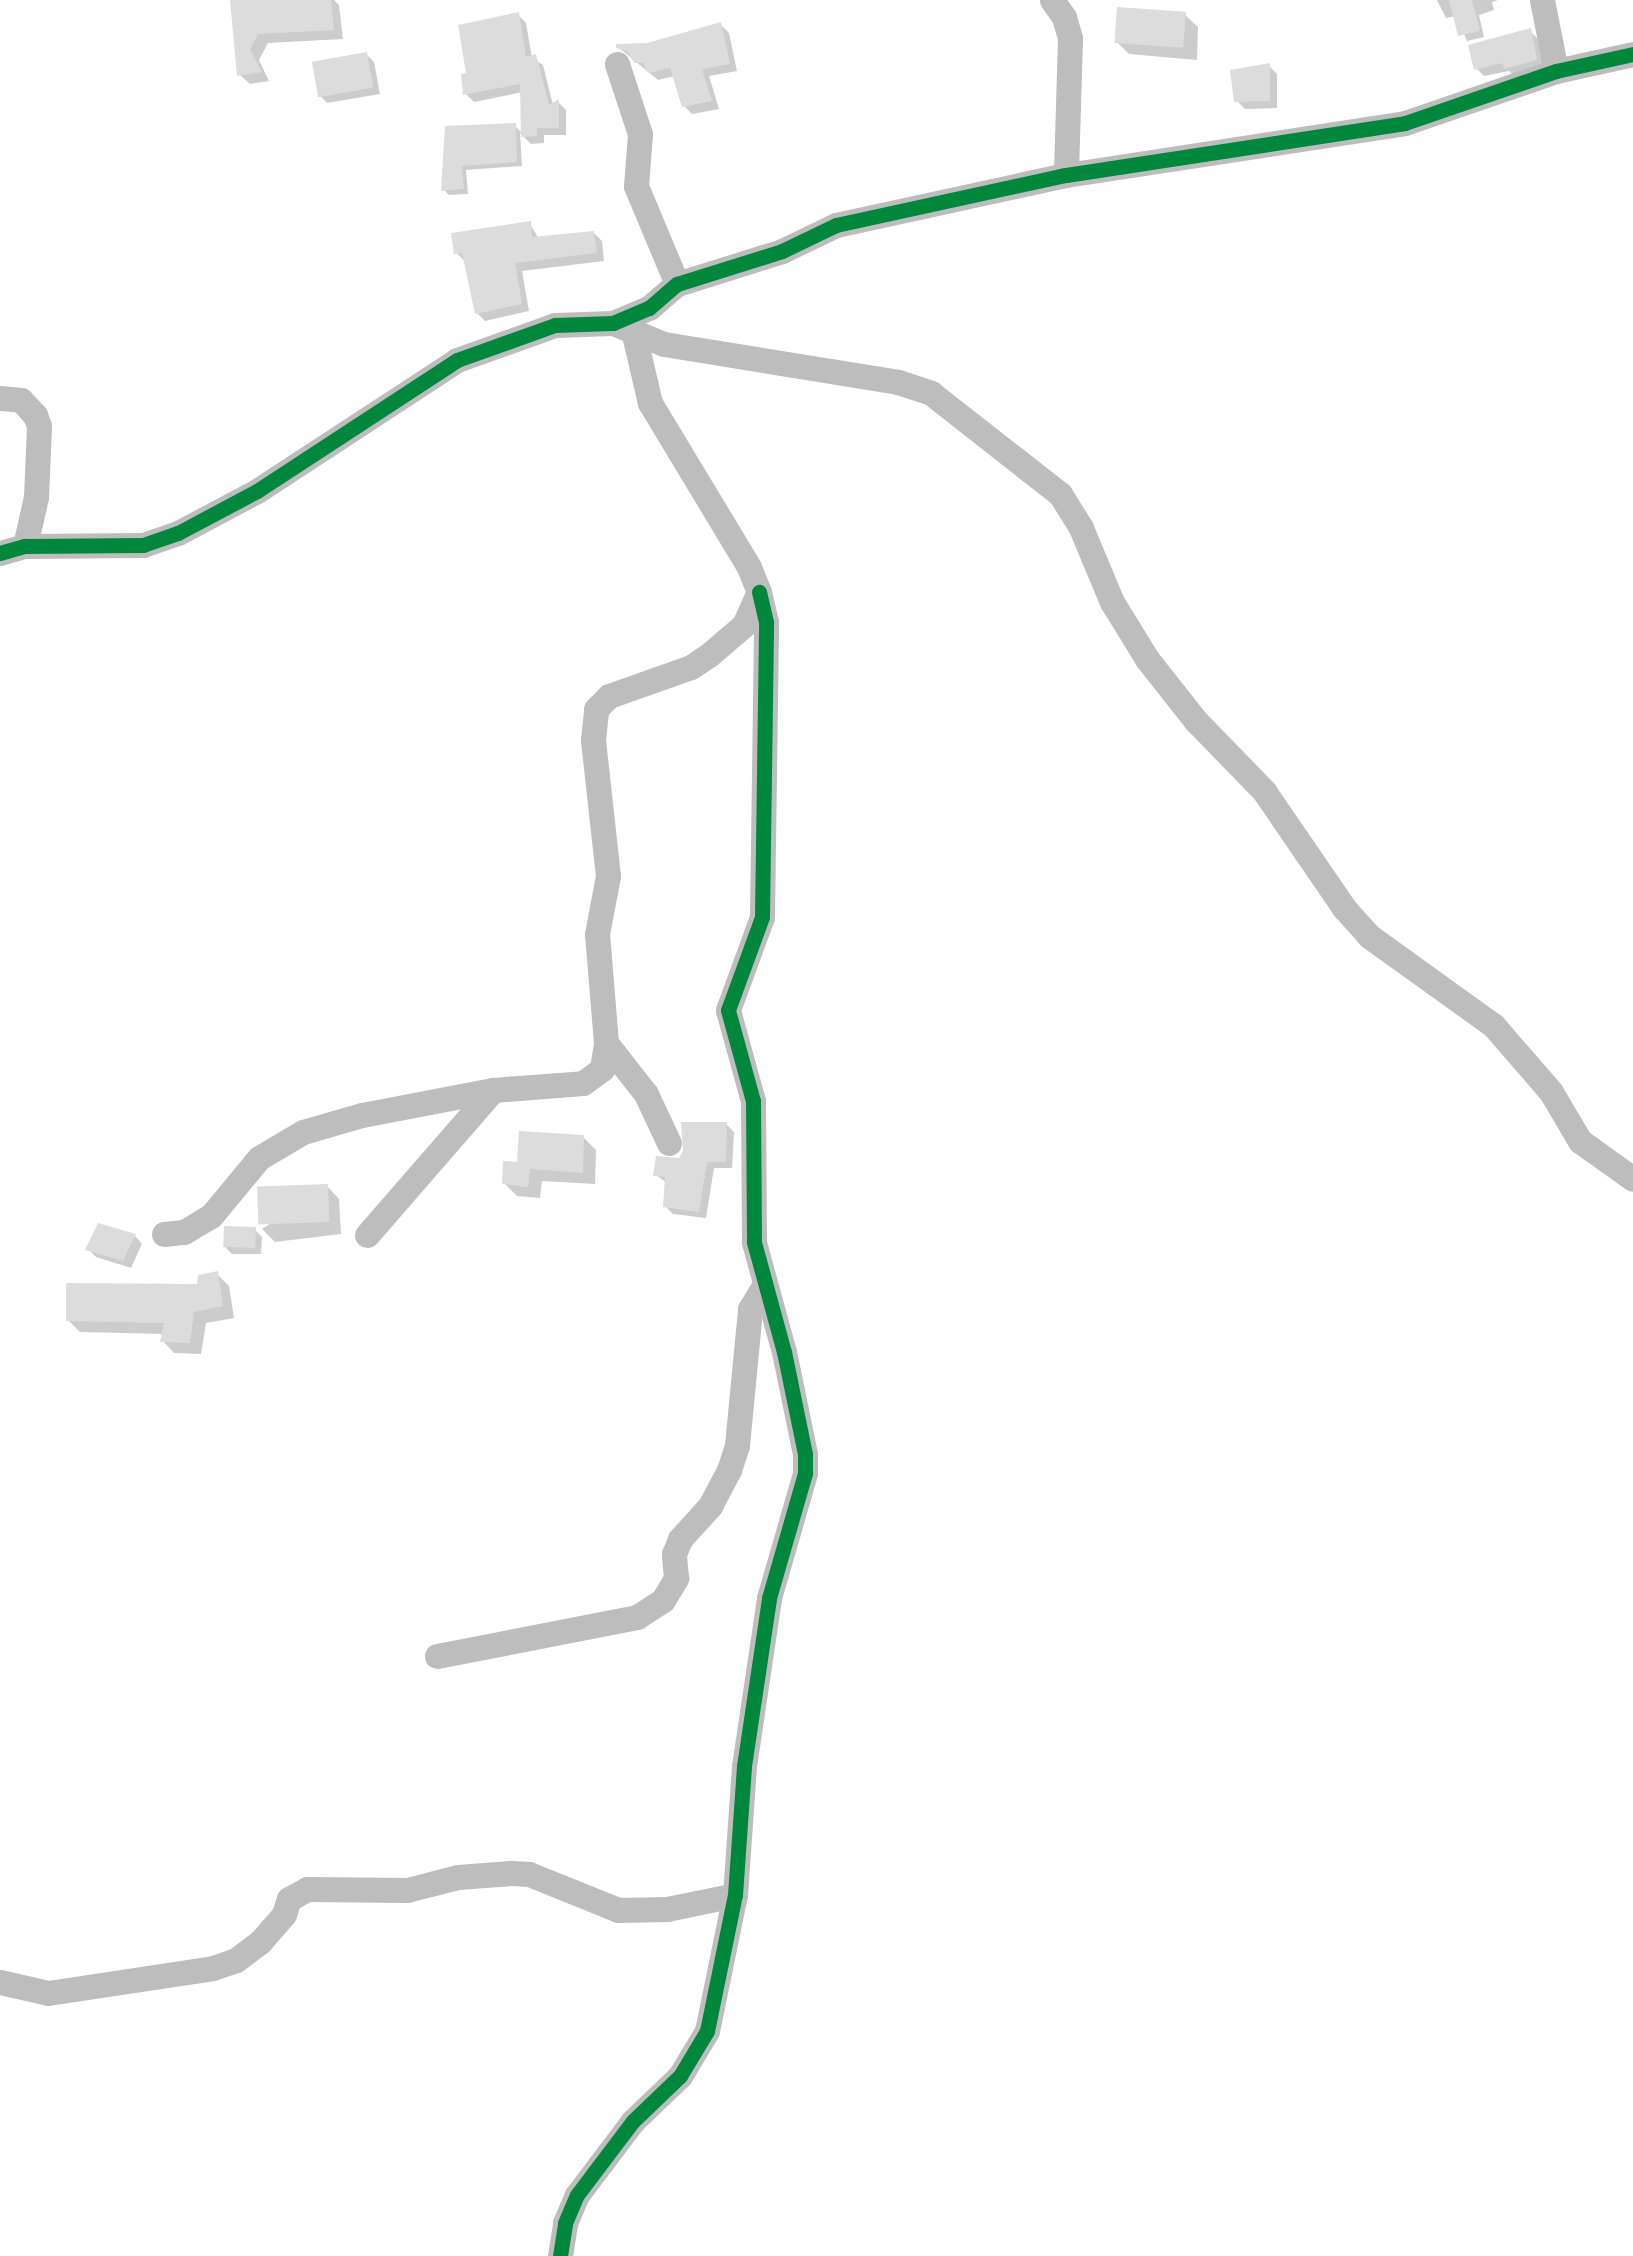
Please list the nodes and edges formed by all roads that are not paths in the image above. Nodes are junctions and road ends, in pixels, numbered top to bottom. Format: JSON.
{"nodes":[{"id":1,"x":1052,"y":0,"type":"edge"},
{"id":2,"x":1542,"y":0,"type":"edge"},
{"id":3,"x":1633,"y":54,"type":"edge"},
{"id":4,"x":617,"y":64,"type":"dead end"},
{"id":5,"x":1556,"y":72,"type":"junction"},
{"id":6,"x":1066,"y":175,"type":"junction"},
{"id":7,"x":677,"y":284,"type":"junction"},
{"id":8,"x":624,"y":329,"type":"junction"},
{"id":9,"x":664,"y":344,"type":"junction"},
{"id":10,"x":642,"y":382,"type":"junction"},
{"id":11,"x":0,"y":398,"type":"edge"},
{"id":12,"x":12,"y":549,"type":"edge"},
{"id":13,"x":759,"y":592,"type":"junction"},
{"id":14,"x":606,"y":1043,"type":"junction"},
{"id":15,"x":493,"y":1090,"type":"junction"},
{"id":16,"x":668,"y":1143,"type":"dead end"},
{"id":17,"x":1633,"y":1180,"type":"edge"},
{"id":18,"x":164,"y":1234,"type":"dead end"},
{"id":19,"x":367,"y":1234,"type":"dead end"},
{"id":20,"x":764,"y":1286,"type":"junction"},
{"id":21,"x":436,"y":1656,"type":"dead end"},
{"id":22,"x":735,"y":1895,"type":"junction"},
{"id":23,"x":0,"y":1982,"type":"edge"},
{"id":24,"x":560,"y":2256,"type":"edge"}],
"edges":[{"from":1,"to":6,"type":"street"},
{"from":2,"to":5,"type":"street"},
{"from":3,"to":5,"type":"street"},
{"from":4,"to":7,"type":"street"},
{"from":5,"to":6,"type":"street"},
{"from":6,"to":7,"type":"street"},
{"from":7,"to":8,"type":"street"},
{"from":8,"to":9,"type":"street"},
{"from":8,"to":10,"type":"street"},
{"from":8,"to":12,"type":"street"},
{"from":9,"to":10,"type":"street"},
{"from":9,"to":17,"type":"street"},
{"from":10,"to":13,"type":"street"},
{"from":11,"to":12,"type":"street"},
{"from":13,"to":14,"type":"street"},
{"from":13,"to":20,"type":"street"},
{"from":14,"to":15,"type":"street"},
{"from":14,"to":16,"type":"street"},
{"from":15,"to":18,"type":"street"},
{"from":15,"to":19,"type":"street"},
{"from":20,"to":21,"type":"street"},
{"from":20,"to":22,"type":"street"},
{"from":22,"to":23,"type":"street"},
{"from":22,"to":24,"type":"street"}]}
